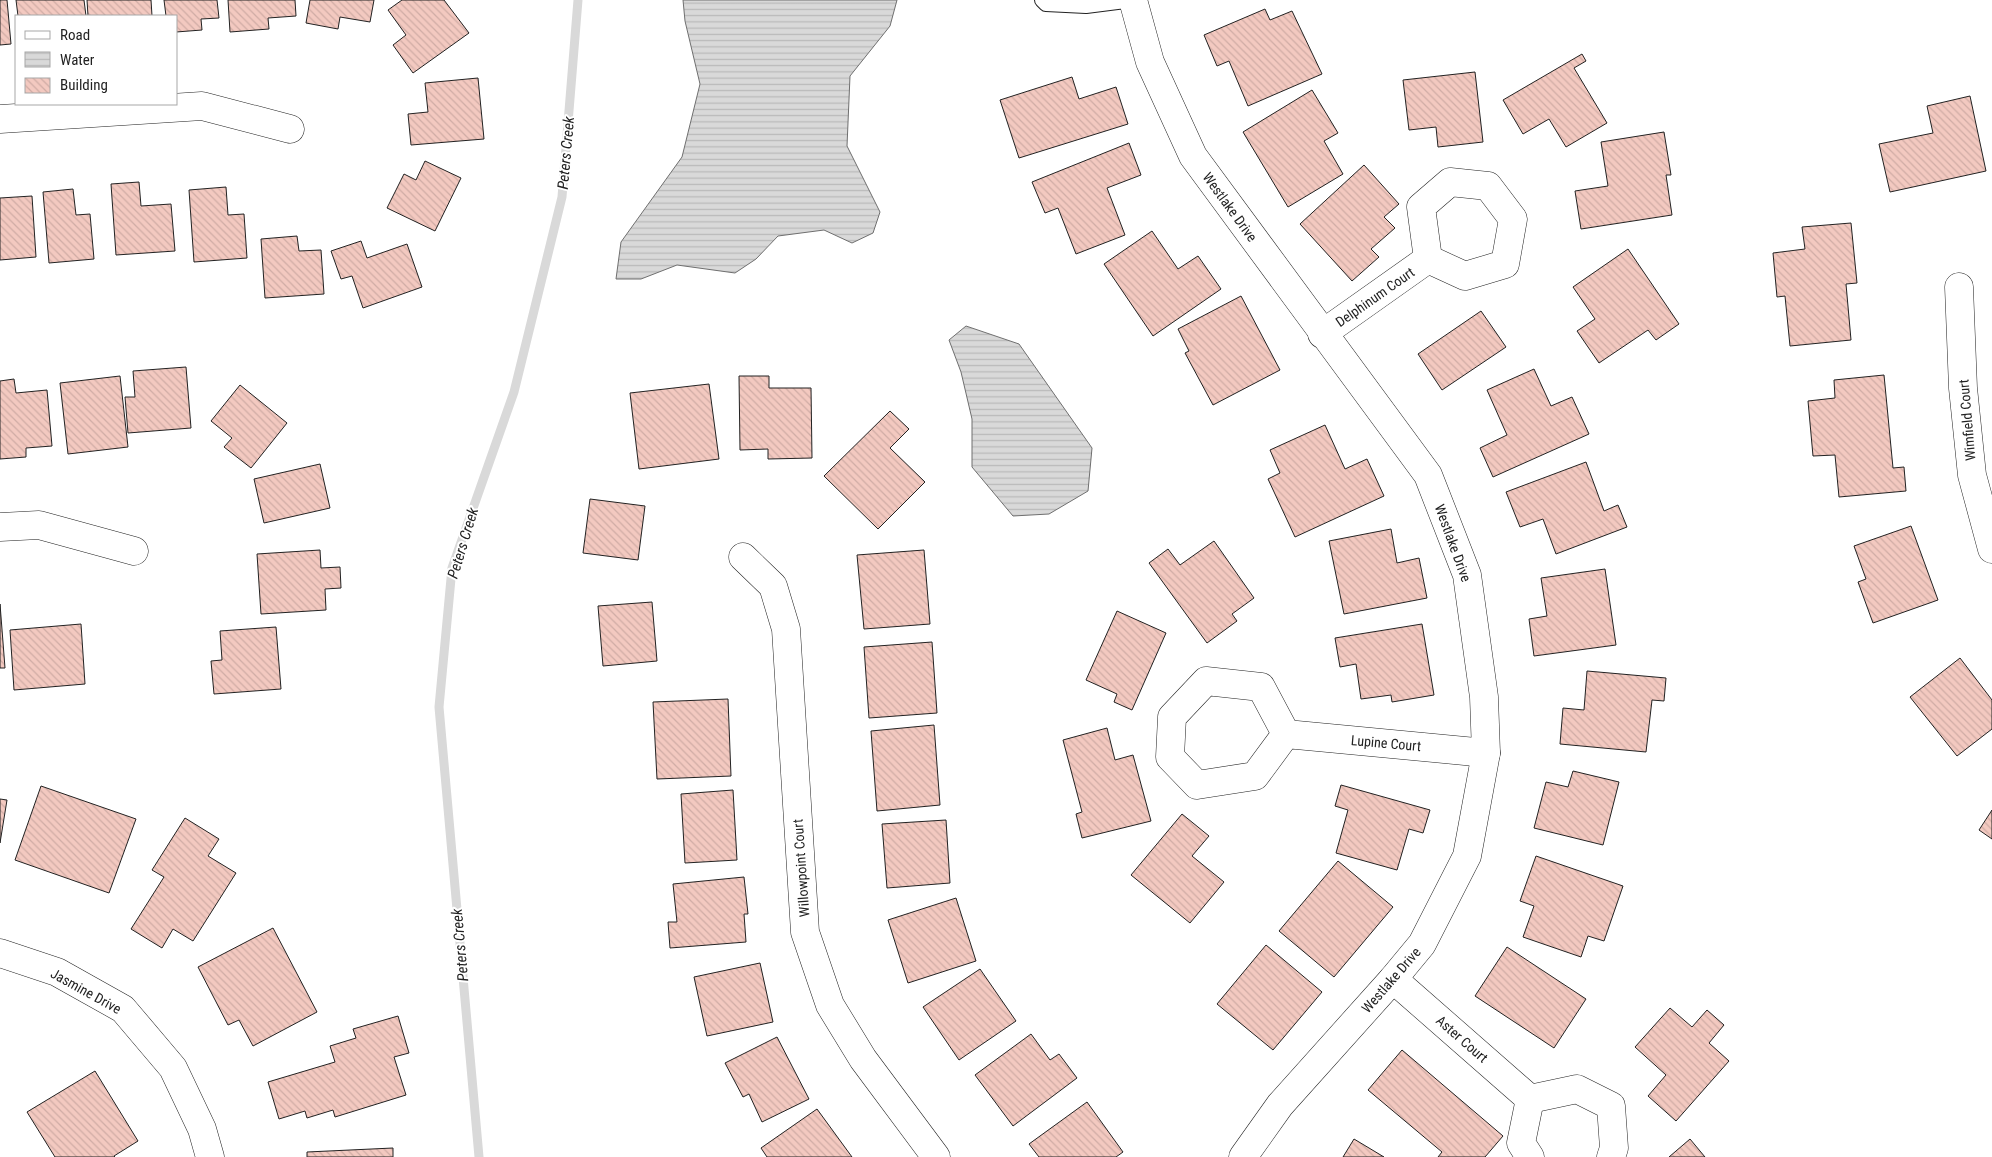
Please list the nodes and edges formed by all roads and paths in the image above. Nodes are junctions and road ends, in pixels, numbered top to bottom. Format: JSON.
{"nodes":[{"id":1,"x":1042,"y":0,"type":"edge"},
{"id":2,"x":1132,"y":0,"type":"edge"},
{"id":3,"x":0,"y":118,"type":"edge"},
{"id":4,"x":290,"y":128,"type":"dead end"},
{"id":5,"x":1428,"y":259,"type":"dead end"},
{"id":6,"x":1959,"y":287,"type":"dead end"},
{"id":7,"x":1322,"y":334,"type":"junction"},
{"id":8,"x":0,"y":527,"type":"edge"},
{"id":9,"x":1992,"y":549,"type":"edge"},
{"id":10,"x":134,"y":551,"type":"dead end"},
{"id":11,"x":744,"y":557,"type":"dead end"},
{"id":12,"x":1286,"y":734,"type":"junction"},
{"id":13,"x":1486,"y":753,"type":"junction"},
{"id":14,"x":0,"y":953,"type":"edge"},
{"id":15,"x":1393,"y":979,"type":"junction"},
{"id":16,"x":1530,"y":1099,"type":"junction"},
{"id":17,"x":210,"y":1157,"type":"edge"},
{"id":18,"x":936,"y":1157,"type":"edge"},
{"id":19,"x":1243,"y":1157,"type":"edge"},
{"id":20,"x":1530,"y":1157,"type":"edge"},
{"id":21,"x":1610,"y":1157,"type":"edge"}],
"edges":[{"from":1,"to":2,"type":"lane"},
{"from":2,"to":7,"type":"street","name":"Westlake Drive"},
{"from":3,"to":4,"type":"street"},
{"from":5,"to":7,"type":"street","name":"Delphinum Court"},
{"from":6,"to":9,"type":"street","name":"Wimfield Court"},
{"from":7,"to":13,"type":"street","name":"Westlake Drive"},
{"from":8,"to":10,"type":"street"},
{"from":11,"to":18,"type":"street","name":"Willowpoint Court"},
{"from":12,"to":12,"type":"street"},
{"from":12,"to":13,"type":"street","name":"Lupine Court"},
{"from":13,"to":15,"type":"street","name":"Westlake Drive"},
{"from":14,"to":17,"type":"street","name":"Jasmine Drive"},
{"from":15,"to":16,"type":"street","name":"Aster Court"},
{"from":15,"to":19,"type":"street","name":"Westlake Drive"},
{"from":16,"to":20,"type":"street"},
{"from":16,"to":21,"type":"street"}]}
